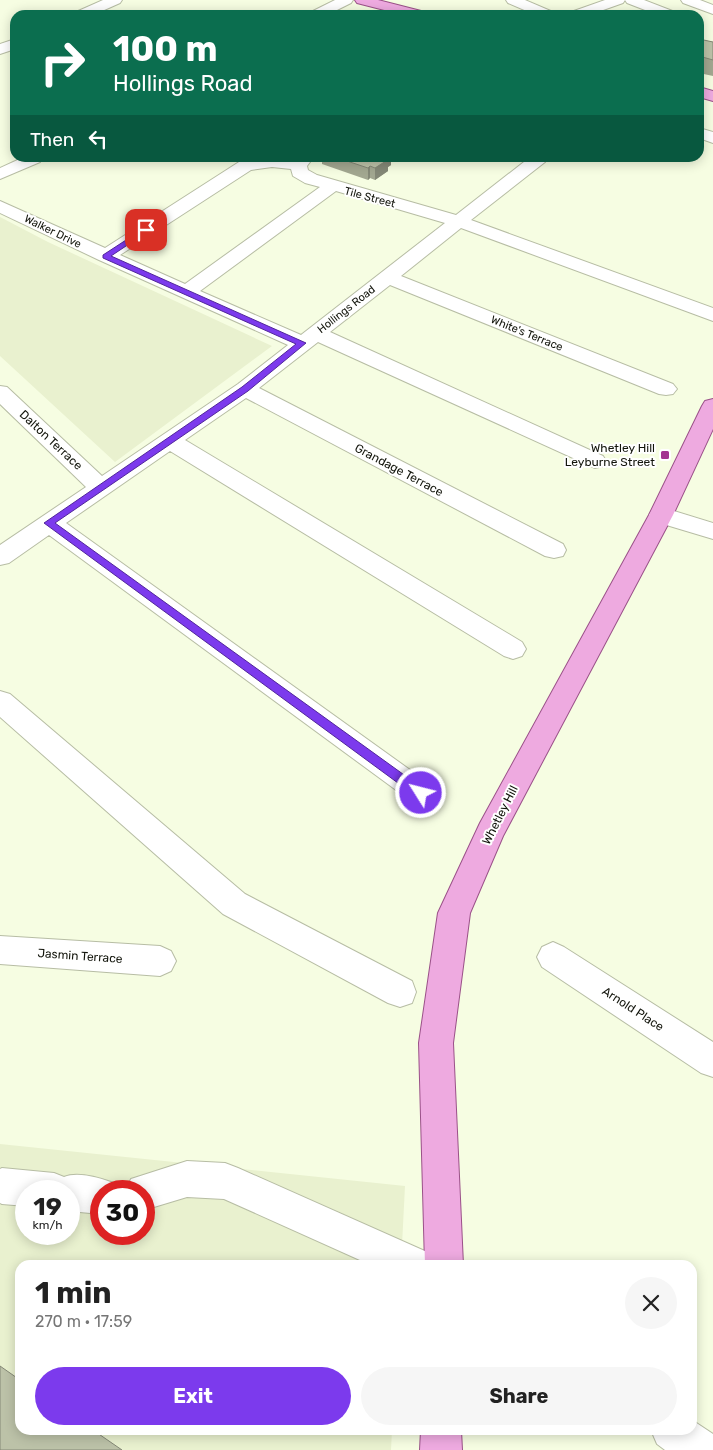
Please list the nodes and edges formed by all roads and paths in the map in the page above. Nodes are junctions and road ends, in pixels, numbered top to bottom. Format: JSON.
{"nodes":[{"id":1,"x":115,"y":0,"type":"edge"},
{"id":2,"x":346,"y":0,"type":"edge"},
{"id":3,"x":362,"y":0,"type":"edge"},
{"id":4,"x":513,"y":0,"type":"edge"},
{"id":5,"x":618,"y":0,"type":"edge"},
{"id":6,"x":632,"y":0,"type":"edge"},
{"id":7,"x":695,"y":1,"type":"edge"},
{"id":8,"x":92,"y":10,"type":"edge"},
{"id":9,"x":326,"y":10,"type":"edge"},
{"id":10,"x":401,"y":10,"type":"edge"},
{"id":11,"x":536,"y":10,"type":"edge"},
{"id":12,"x":590,"y":10,"type":"edge"},
{"id":13,"x":657,"y":10,"type":"edge"},
{"id":14,"x":713,"y":10,"type":"edge"},
{"id":15,"x":26,"y":162,"type":"edge"},
{"id":16,"x":262,"y":162,"type":"edge"},
{"id":17,"x":262,"y":162,"type":"edge"},
{"id":18,"x":283,"y":162,"type":"edge"},
{"id":19,"x":302,"y":162,"type":"edge"},
{"id":20,"x":534,"y":162,"type":"edge"},
{"id":21,"x":0,"y":174,"type":"edge"},
{"id":22,"x":332,"y":186,"type":"junction"},
{"id":23,"x":0,"y":206,"type":"edge"},
{"id":24,"x":458,"y":221,"type":"junction"},
{"id":25,"x":106,"y":256,"type":"junction"},
{"id":26,"x":388,"y":277,"type":"junction"},
{"id":27,"x":186,"y":292,"type":"junction"},
{"id":28,"x":713,"y":315,"type":"edge"},
{"id":29,"x":308,"y":338,"type":"junction"},
{"id":30,"x":245,"y":389,"type":"junction"},
{"id":31,"x":666,"y":389,"type":"dead end"},
{"id":32,"x":0,"y":392,"type":"edge"},
{"id":33,"x":713,"y":406,"type":"edge"},
{"id":34,"x":169,"y":440,"type":"junction"},
{"id":35,"x":595,"y":461,"type":"dead end"},
{"id":36,"x":101,"y":488,"type":"junction"},
{"id":37,"x":661,"y":515,"type":"junction"},
{"id":38,"x":48,"y":523,"type":"junction"},
{"id":39,"x":713,"y":531,"type":"edge"},
{"id":40,"x":3,"y":549,"type":"edge"},
{"id":41,"x":554,"y":550,"type":"dead end"},
{"id":42,"x":513,"y":649,"type":"dead end"},
{"id":43,"x":7,"y":716,"type":"edge"},
{"id":44,"x":421,"y":793,"type":"dead end"},
{"id":45,"x":0,"y":950,"type":"edge"},
{"id":46,"x":553,"y":957,"type":"dead end"},
{"id":47,"x":160,"y":962,"type":"dead end"},
{"id":48,"x":400,"y":992,"type":"dead end"},
{"id":49,"x":713,"y":1061,"type":"edge"},
{"id":50,"x":2,"y":1186,"type":"dead end"},
{"id":51,"x":15,"y":1187,"type":"edge"},
{"id":52,"x":155,"y":1189,"type":"edge"},
{"id":53,"x":403,"y":1260,"type":"edge"},
{"id":54,"x":444,"y":1260,"type":"edge"},
{"id":55,"x":441,"y":1435,"type":"edge"},
{"id":56,"x":678,"y":1435,"type":"edge"},
{"id":57,"x":441,"y":1450,"type":"edge"},
{"id":58,"x":701,"y":1450,"type":"edge"}],
"edges":[{"from":1,"to":8,"type":"street"},
{"from":2,"to":9,"type":"street"},
{"from":3,"to":10,"type":"main road"},
{"from":4,"to":11,"type":"street"},
{"from":5,"to":12,"type":"street"},
{"from":6,"to":13,"type":"street"},
{"from":7,"to":14,"type":"street"},
{"from":15,"to":21,"type":"street"},
{"from":16,"to":18,"type":"street"},
{"from":17,"to":25,"type":"street"},
{"from":19,"to":22,"type":"street","name":"Tile Street"},
{"from":20,"to":24,"type":"street","name":"Hollings Road"},
{"from":22,"to":24,"type":"street","name":"Tile Street"},
{"from":22,"to":27,"type":"street"},
{"from":23,"to":25,"type":"street","name":"Walker Drive"},
{"from":24,"to":26,"type":"street","name":"Hollings Road"},
{"from":24,"to":28,"type":"street","name":"Tile Street"},
{"from":25,"to":27,"type":"street","name":"Walker Drive"},
{"from":26,"to":29,"type":"street","name":"Hollings Road"},
{"from":26,"to":31,"type":"street","name":"White's Terrace"},
{"from":27,"to":29,"type":"street","name":"Walker Drive"},
{"from":29,"to":30,"type":"street","name":"Hollings Road"},
{"from":29,"to":35,"type":"street","name":"Walker Drive"},
{"from":30,"to":34,"type":"street","name":"Hollings Road"},
{"from":30,"to":41,"type":"street","name":"Grandage Terrace"},
{"from":32,"to":36,"type":"street","name":"Dalton Terrace"},
{"from":33,"to":37,"type":"main road","name":"Whetley Hill"},
{"from":34,"to":36,"type":"street","name":"Hollings Road"},
{"from":34,"to":42,"type":"street"},
{"from":36,"to":38,"type":"street","name":"Hollings Road"},
{"from":37,"to":39,"type":"street"},
{"from":37,"to":54,"type":"main road","name":"Whetley Hill"},
{"from":38,"to":40,"type":"street","name":"Hollings Road"},
{"from":38,"to":44,"type":"street"},
{"from":43,"to":48,"type":"street"},
{"from":45,"to":47,"type":"street","name":"Jasmin Terrace"},
{"from":46,"to":49,"type":"street","name":"Arnold Place"},
{"from":50,"to":51,"type":"street"},
{"from":52,"to":53,"type":"street"},
{"from":55,"to":57,"type":"main road"},
{"from":56,"to":58,"type":"street"}]}
